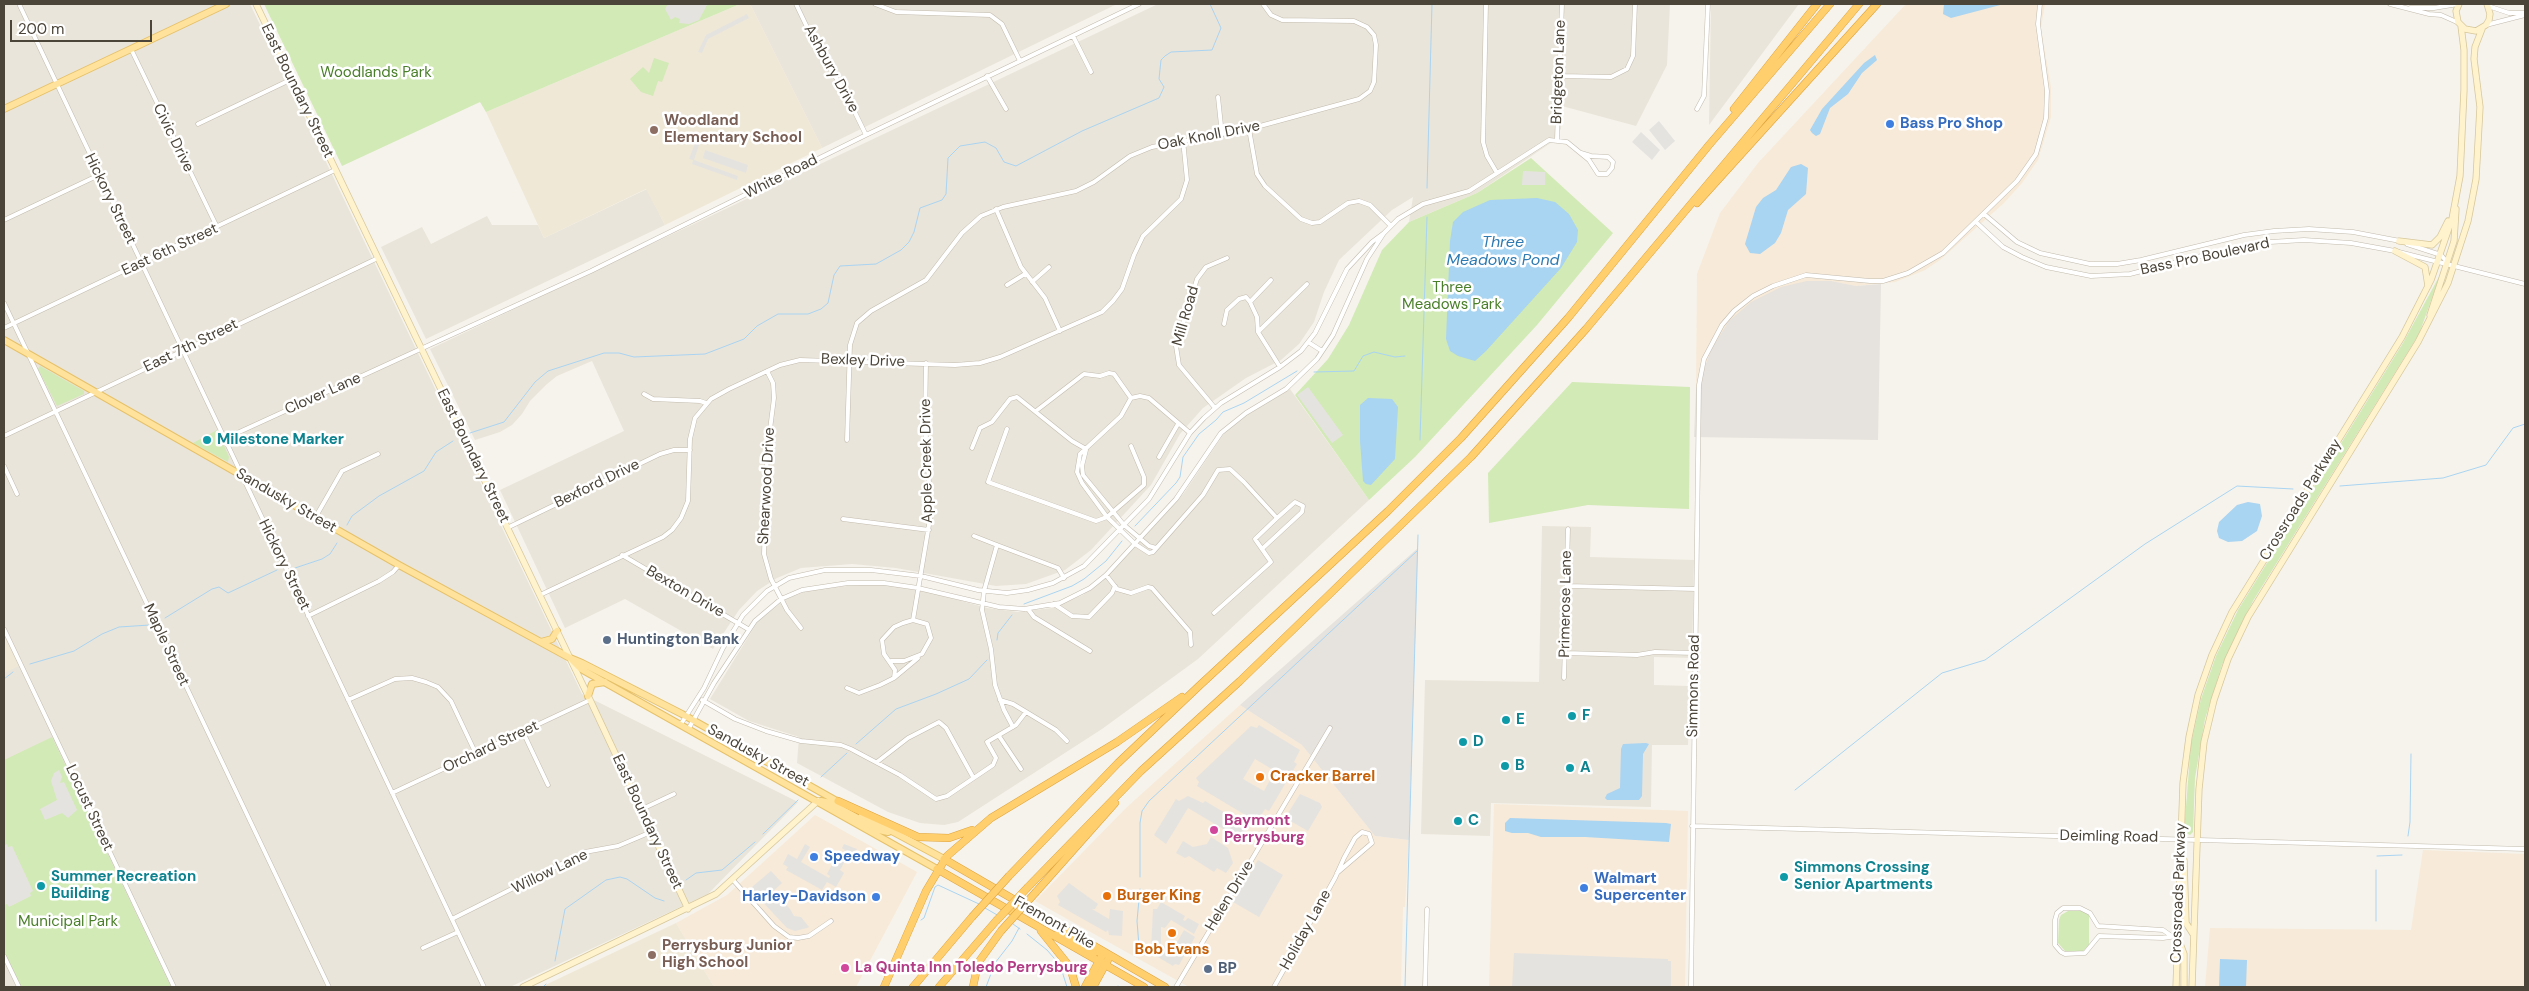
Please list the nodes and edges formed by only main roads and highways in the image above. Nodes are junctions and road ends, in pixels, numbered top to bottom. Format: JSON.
{"nodes":[{"id":1,"x":226,"y":4,"type":"edge"},
{"id":2,"x":1817,"y":4,"type":"edge"},
{"id":3,"x":1830,"y":4,"type":"edge"},
{"id":4,"x":1859,"y":4,"type":"edge"},
{"id":5,"x":1877,"y":4,"type":"edge"},
{"id":6,"x":4,"y":109,"type":"edge"},
{"id":7,"x":1709,"y":145,"type":"junction"},
{"id":8,"x":1676,"y":222,"type":"junction"},
{"id":9,"x":4,"y":340,"type":"edge"},
{"id":10,"x":557,"y":631,"type":"road end"},
{"id":11,"x":540,"y":642,"type":"junction"},
{"id":12,"x":570,"y":658,"type":"junction"},
{"id":13,"x":605,"y":682,"type":"junction"},
{"id":14,"x":1199,"y":686,"type":"junction"},
{"id":15,"x":589,"y":698,"type":"road end"},
{"id":16,"x":1141,"y":771,"type":"junction"},
{"id":17,"x":818,"y":801,"type":"junction"},
{"id":18,"x":838,"y":801,"type":"junction"},
{"id":19,"x":980,"y":827,"type":"junction"},
{"id":20,"x":895,"y":833,"type":"junction"},
{"id":21,"x":944,"y":859,"type":"junction"},
{"id":22,"x":937,"y":869,"type":"junction"},
{"id":23,"x":1037,"y":926,"type":"junction"},
{"id":24,"x":1049,"y":933,"type":"junction"},
{"id":25,"x":1107,"y":954,"type":"junction"},
{"id":26,"x":1102,"y":964,"type":"junction"},
{"id":27,"x":884,"y":987,"type":"edge"},
{"id":28,"x":913,"y":987,"type":"edge"},
{"id":29,"x":939,"y":987,"type":"edge"},
{"id":30,"x":973,"y":987,"type":"edge"},
{"id":31,"x":1076,"y":987,"type":"edge"},
{"id":32,"x":1085,"y":987,"type":"edge"},
{"id":33,"x":1093,"y":987,"type":"edge"},
{"id":34,"x":1144,"y":987,"type":"edge"},
{"id":35,"x":1165,"y":987,"type":"edge"}],
"edges":[{"from":1,"to":6,"type":"main road"},
{"from":2,"to":7,"type":"highway"},
{"from":3,"to":7,"type":"highway"},
{"from":4,"to":8,"type":"highway"},
{"from":5,"to":8,"type":"highway"},
{"from":7,"to":14,"type":"highway"},
{"from":8,"to":16,"type":"highway"},
{"from":9,"to":11,"type":"main road","name":"Sandusky Street"},
{"from":10,"to":11,"type":"main road"},
{"from":11,"to":12,"type":"main road","name":"Sandusky Street"},
{"from":12,"to":13,"type":"main road","name":"Sandusky Street"},
{"from":12,"to":18,"type":"main road","name":"Sandusky Street"},
{"from":13,"to":15,"type":"main road"},
{"from":13,"to":17,"type":"main road","name":"Sandusky Street"},
{"from":14,"to":19,"type":"highway"},
{"from":14,"to":28,"type":"highway","bridge":true},
{"from":16,"to":29,"type":"highway","bridge":true},
{"from":16,"to":30,"type":"highway","bridge":true},
{"from":17,"to":20,"type":"main road"},
{"from":17,"to":22,"type":"main road","name":"Sandusky Street"},
{"from":18,"to":19,"type":"highway"},
{"from":18,"to":20,"type":"main road","name":"Sandusky Street"},
{"from":19,"to":21,"type":"highway"},
{"from":20,"to":21,"type":"main road","name":"Sandusky Street"},
{"from":21,"to":22,"type":"highway"},
{"from":21,"to":25,"type":"highway","name":"Fremont Pike"},
{"from":22,"to":23,"type":"highway","name":"Fremont Pike"},
{"from":22,"to":27,"type":"highway"},
{"from":23,"to":24,"type":"highway","name":"Fremont Pike"},
{"from":23,"to":31,"type":"highway"},
{"from":24,"to":25,"type":"highway"},
{"from":24,"to":26,"type":"highway","name":"Fremont Pike"},
{"from":25,"to":26,"type":"highway"},
{"from":25,"to":35,"type":"highway","name":"Fremont Pike"},
{"from":26,"to":32,"type":"highway"},
{"from":26,"to":33,"type":"highway"},
{"from":26,"to":34,"type":"highway","name":"Fremont Pike"}]}
